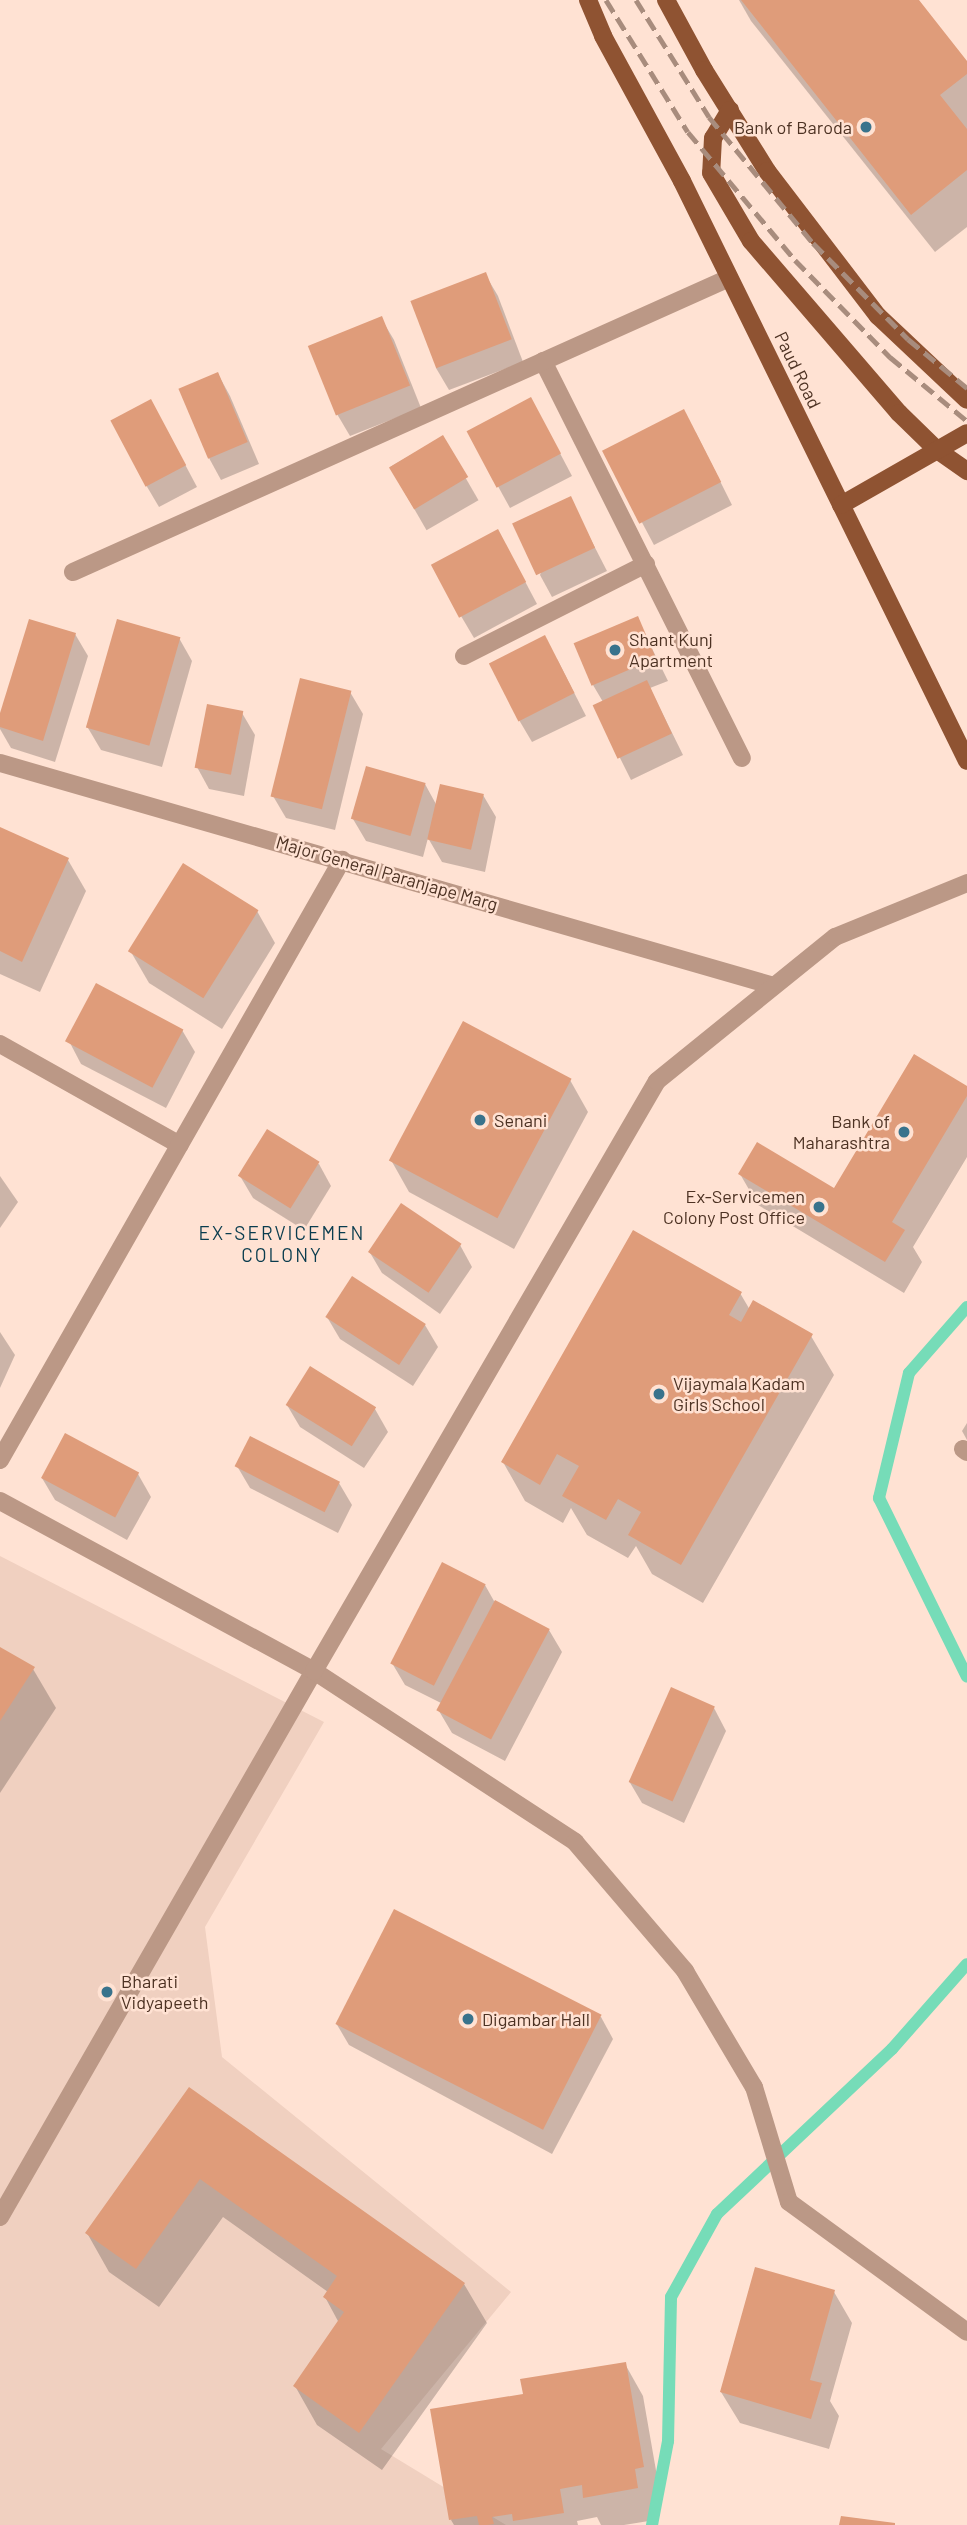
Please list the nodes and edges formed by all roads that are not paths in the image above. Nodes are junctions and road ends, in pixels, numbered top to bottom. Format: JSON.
{"nodes":[{"id":1,"x":588,"y":0,"type":"edge"},
{"id":2,"x":666,"y":0,"type":"edge"},
{"id":3,"x":730,"y":110,"type":"junction"},
{"id":4,"x":729,"y":278,"type":"junction"},
{"id":5,"x":543,"y":361,"type":"junction"},
{"id":6,"x":967,"y":400,"type":"edge"},
{"id":7,"x":967,"y":433,"type":"edge"},
{"id":8,"x":936,"y":450,"type":"junction"},
{"id":9,"x":967,"y":471,"type":"edge"},
{"id":10,"x":841,"y":505,"type":"junction"},
{"id":11,"x":646,"y":564,"type":"junction"},
{"id":12,"x":73,"y":572,"type":"dead end"},
{"id":13,"x":464,"y":656,"type":"dead end"},
{"id":14,"x":742,"y":758,"type":"dead end"},
{"id":15,"x":967,"y":761,"type":"edge"},
{"id":16,"x":0,"y":763,"type":"edge"},
{"id":17,"x":342,"y":860,"type":"junction"},
{"id":18,"x":967,"y":883,"type":"edge"},
{"id":19,"x":774,"y":986,"type":"junction"},
{"id":20,"x":0,"y":1044,"type":"edge"},
{"id":21,"x":180,"y":1145,"type":"junction"},
{"id":22,"x":0,"y":1460,"type":"edge"},
{"id":23,"x":0,"y":1501,"type":"edge"},
{"id":24,"x":314,"y":1671,"type":"junction"},
{"id":25,"x":0,"y":2217,"type":"edge"},
{"id":26,"x":967,"y":2332,"type":"edge"}],
"edges":[{"from":1,"to":4,"type":"main road","name":"Paud Road"},
{"from":2,"to":3,"type":"main road"},
{"from":3,"to":6,"type":"main road"},
{"from":3,"to":8,"type":"main road"},
{"from":4,"to":5,"type":"street"},
{"from":4,"to":10,"type":"main road","name":"Paud Road"},
{"from":5,"to":11,"type":"street"},
{"from":5,"to":12,"type":"street"},
{"from":7,"to":8,"type":"main road"},
{"from":8,"to":9,"type":"main road"},
{"from":8,"to":10,"type":"main road"},
{"from":10,"to":15,"type":"main road","name":"Paud Road"},
{"from":11,"to":13,"type":"street"},
{"from":11,"to":14,"type":"street"},
{"from":16,"to":17,"type":"street","name":"Major General Paranjape Marg"},
{"from":17,"to":19,"type":"street","name":"Major General Paranjape Marg"},
{"from":17,"to":21,"type":"street"},
{"from":18,"to":19,"type":"street"},
{"from":19,"to":24,"type":"street"},
{"from":20,"to":21,"type":"street"},
{"from":21,"to":22,"type":"street"},
{"from":23,"to":24,"type":"street"},
{"from":24,"to":25,"type":"street"},
{"from":24,"to":26,"type":"street"}]}
